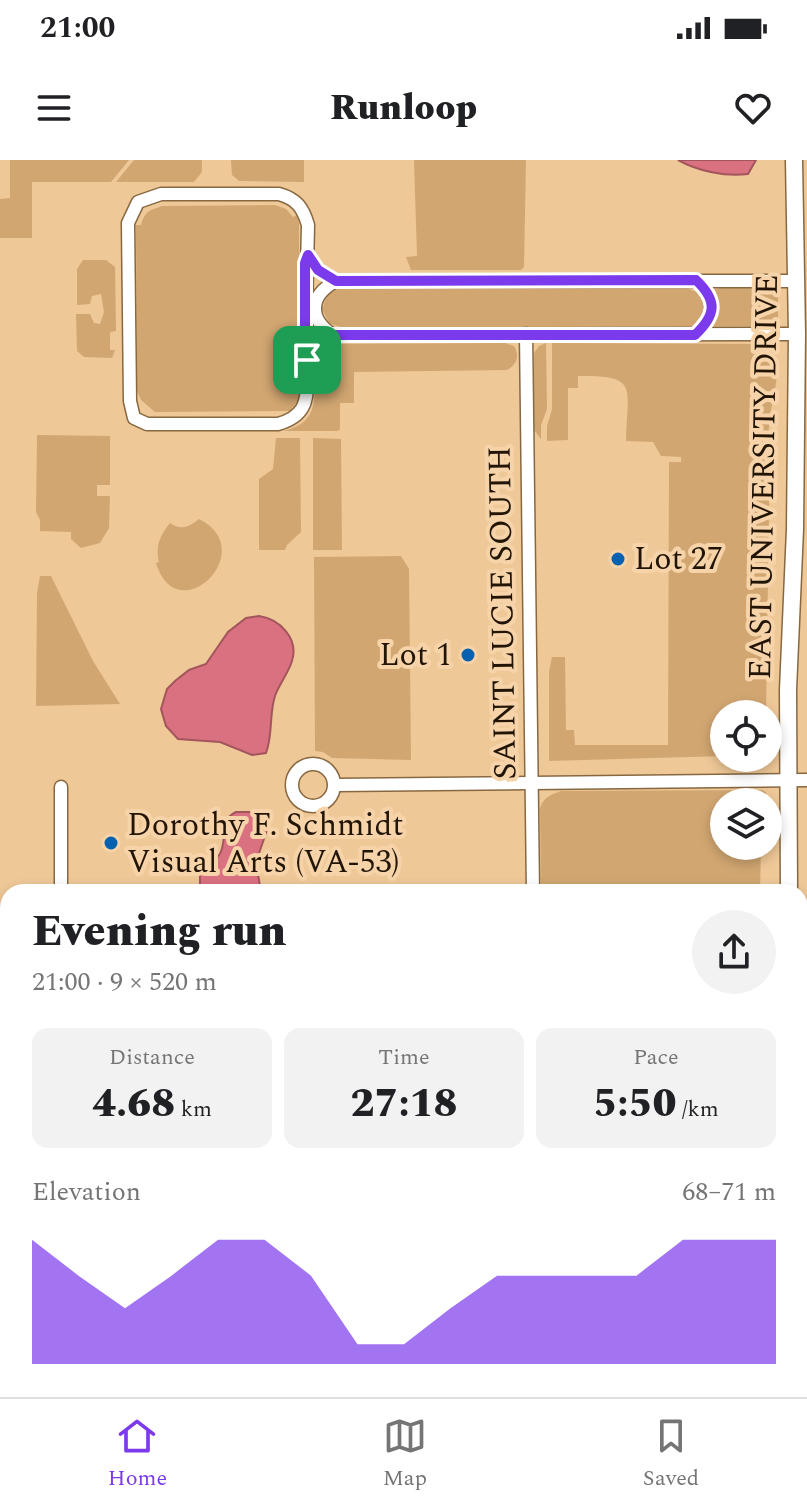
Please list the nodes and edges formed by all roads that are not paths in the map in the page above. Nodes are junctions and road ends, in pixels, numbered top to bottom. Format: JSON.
{"nodes":[{"id":1,"x":794,"y":160,"type":"edge"},
{"id":2,"x":308,"y":255,"type":"junction"},
{"id":3,"x":696,"y":280,"type":"junction"},
{"id":4,"x":336,"y":281,"type":"junction"},
{"id":5,"x":802,"y":281,"type":"edge"},
{"id":6,"x":526,"y":334,"type":"junction"},
{"id":7,"x":802,"y":334,"type":"edge"},
{"id":8,"x":333,"y":335,"type":"junction"},
{"id":9,"x":695,"y":335,"type":"junction"},
{"id":10,"x":307,"y":360,"type":"junction"},
{"id":11,"x":788,"y":780,"type":"junction"},
{"id":12,"x":807,"y":780,"type":"edge"},
{"id":13,"x":531,"y":782,"type":"junction"},
{"id":14,"x":335,"y":785,"type":"dead end"},
{"id":15,"x":61,"y":787,"type":"dead end"},
{"id":16,"x":61,"y":884,"type":"edge"},
{"id":17,"x":533,"y":884,"type":"edge"},
{"id":18,"x":789,"y":884,"type":"edge"}],
"edges":[{"from":1,"to":5,"type":"street","name":"EAST UNIVERSITY DRIVE"},
{"from":2,"to":4,"type":"street"},
{"from":2,"to":10,"type":"street"},
{"from":2,"to":10,"type":"street"},
{"from":3,"to":4,"type":"street"},
{"from":3,"to":5,"type":"street"},
{"from":3,"to":9,"type":"street"},
{"from":4,"to":8,"type":"street"},
{"from":5,"to":7,"type":"street","name":"EAST UNIVERSITY DRIVE"},
{"from":6,"to":8,"type":"street"},
{"from":6,"to":9,"type":"street"},
{"from":6,"to":13,"type":"street","name":"SAINT LUCIE SOUTH"},
{"from":7,"to":9,"type":"street"},
{"from":7,"to":11,"type":"street","name":"EAST UNIVERSITY DRIVE"},
{"from":8,"to":10,"type":"street"},
{"from":11,"to":12,"type":"street"},
{"from":11,"to":13,"type":"street"},
{"from":11,"to":18,"type":"street","name":"EAST UNIVERSITY DRIVE"},
{"from":13,"to":14,"type":"street"},
{"from":13,"to":17,"type":"street","name":"SAINT LUCIE SOUTH"},
{"from":15,"to":16,"type":"street"}]}
